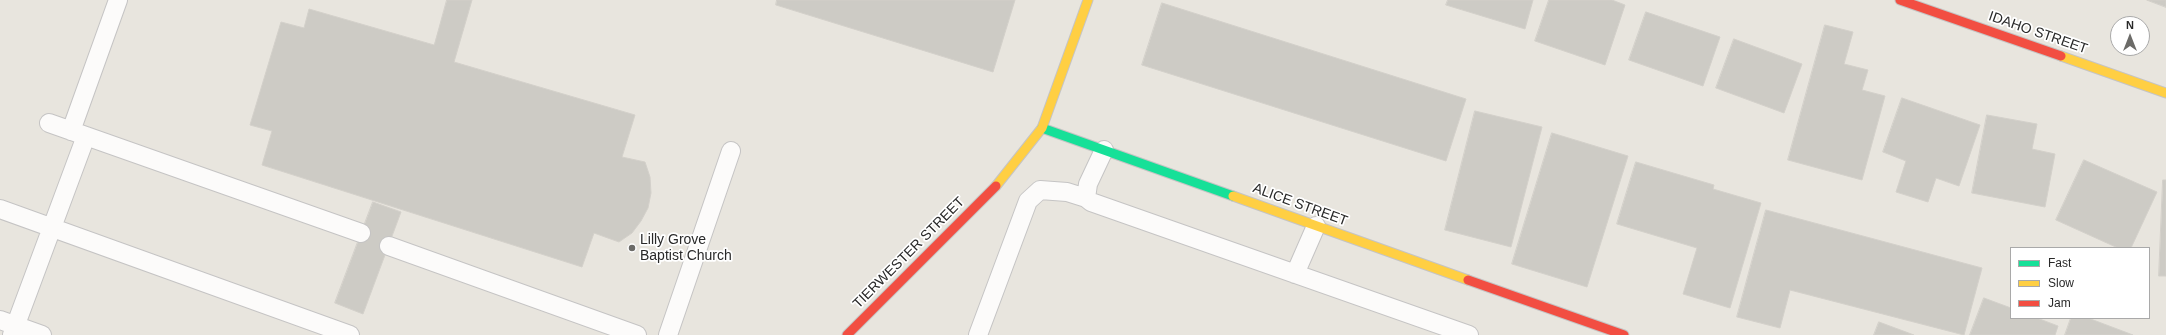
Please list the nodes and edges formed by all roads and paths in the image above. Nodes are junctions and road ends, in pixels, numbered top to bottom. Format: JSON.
{"nodes":[{"id":1,"x":118,"y":0,"type":"edge"},
{"id":2,"x":1088,"y":0,"type":"edge"},
{"id":3,"x":1900,"y":0,"type":"edge"},
{"id":4,"x":2166,"y":93,"type":"edge"},
{"id":5,"x":49,"y":123,"type":"dead end"},
{"id":6,"x":1042,"y":128,"type":"junction"},
{"id":7,"x":79,"y":133,"type":"junction"},
{"id":8,"x":731,"y":150,"type":"dead end"},
{"id":9,"x":1104,"y":150,"type":"junction"},
{"id":10,"x":1086,"y":198,"type":"junction"},
{"id":11,"x":0,"y":210,"type":"edge"},
{"id":12,"x":1316,"y":226,"type":"junction"},
{"id":13,"x":52,"y":228,"type":"junction"},
{"id":14,"x":361,"y":233,"type":"dead end"},
{"id":15,"x":389,"y":246,"type":"dead end"},
{"id":16,"x":1296,"y":274,"type":"junction"},
{"id":17,"x":9,"y":327,"type":"edge"},
{"id":18,"x":42,"y":335,"type":"edge"},
{"id":19,"x":350,"y":335,"type":"edge"},
{"id":20,"x":637,"y":335,"type":"edge"},
{"id":21,"x":668,"y":335,"type":"edge"},
{"id":22,"x":847,"y":335,"type":"edge"},
{"id":23,"x":978,"y":335,"type":"edge"},
{"id":24,"x":1469,"y":335,"type":"edge"},
{"id":25,"x":1624,"y":335,"type":"edge"}],
"edges":[{"from":1,"to":7,"type":"lane"},
{"from":2,"to":6,"type":"street"},
{"from":3,"to":4,"type":"street","name":"IDAHO STREET"},
{"from":5,"to":7,"type":"lane"},
{"from":6,"to":9,"type":"street","name":"ALICE STREET"},
{"from":6,"to":22,"type":"street","name":"TIERWESTER STREET"},
{"from":7,"to":13,"type":"lane"},
{"from":7,"to":14,"type":"lane"},
{"from":8,"to":21,"type":"lane"},
{"from":9,"to":10,"type":"lane"},
{"from":9,"to":12,"type":"street","name":"ALICE STREET"},
{"from":10,"to":16,"type":"lane"},
{"from":10,"to":23,"type":"lane"},
{"from":11,"to":13,"type":"lane"},
{"from":12,"to":16,"type":"lane"},
{"from":12,"to":25,"type":"street","name":"ALICE STREET"},
{"from":13,"to":17,"type":"lane"},
{"from":13,"to":19,"type":"lane"},
{"from":15,"to":20,"type":"lane"},
{"from":16,"to":24,"type":"lane"},
{"from":17,"to":18,"type":"lane"}]}
